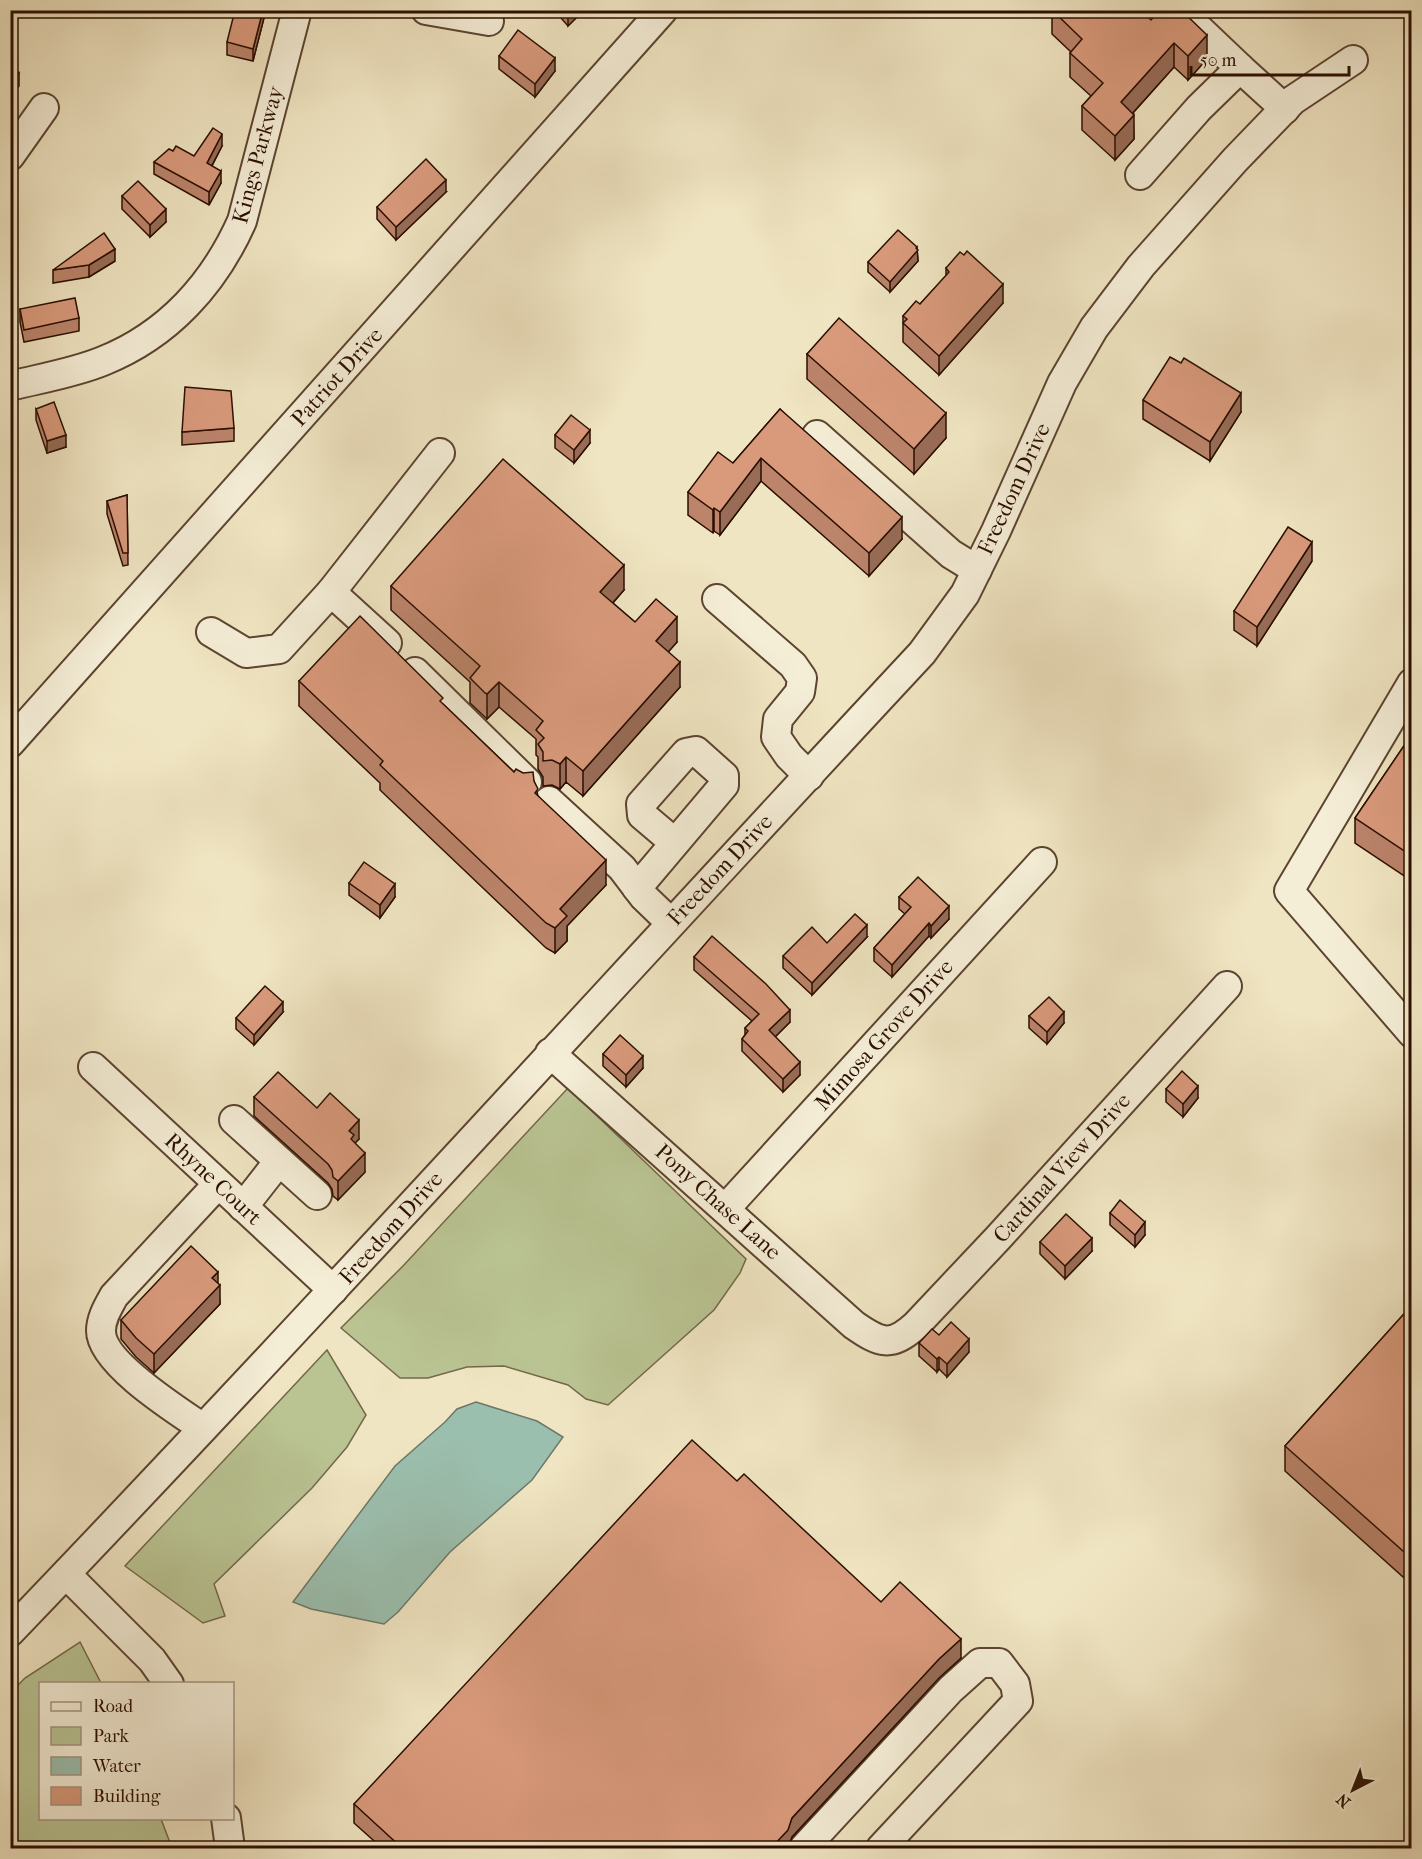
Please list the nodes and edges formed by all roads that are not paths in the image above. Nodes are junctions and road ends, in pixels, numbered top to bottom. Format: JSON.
{"nodes":[{"id":1,"x":297,"y":10,"type":"edge"},
{"id":2,"x":426,"y":10,"type":"edge"},
{"id":3,"x":663,"y":10,"type":"edge"},
{"id":4,"x":1179,"y":10,"type":"edge"},
{"id":5,"x":489,"y":21,"type":"dead end"},
{"id":6,"x":1353,"y":60,"type":"dead end"},
{"id":7,"x":1240,"y":68,"type":"junction"},
{"id":8,"x":44,"y":108,"type":"dead end"},
{"id":9,"x":1285,"y":108,"type":"junction"},
{"id":10,"x":10,"y":156,"type":"edge"},
{"id":11,"x":1140,"y":175,"type":"dead end"},
{"id":12,"x":10,"y":386,"type":"edge"},
{"id":13,"x":817,"y":435,"type":"dead end"},
{"id":14,"x":440,"y":453,"type":"dead end"},
{"id":15,"x":977,"y":570,"type":"junction"},
{"id":16,"x":331,"y":592,"type":"junction"},
{"id":17,"x":717,"y":599,"type":"dead end"},
{"id":18,"x":211,"y":632,"type":"dead end"},
{"id":19,"x":1412,"y":683,"type":"edge"},
{"id":20,"x":10,"y":743,"type":"edge"},
{"id":21,"x":808,"y":776,"type":"junction"},
{"id":22,"x":527,"y":782,"type":"edge"},
{"id":23,"x":549,"y":801,"type":"dead end"},
{"id":24,"x":675,"y":843,"type":"dead end"},
{"id":25,"x":1042,"y":862,"type":"dead end"},
{"id":26,"x":637,"y":888,"type":"junction"},
{"id":27,"x":671,"y":923,"type":"junction"},
{"id":28,"x":1227,"y":986,"type":"dead end"},
{"id":29,"x":1412,"y":1033,"type":"edge"},
{"id":30,"x":550,"y":1053,"type":"junction"},
{"id":31,"x":93,"y":1067,"type":"dead end"},
{"id":32,"x":234,"y":1120,"type":"dead end"},
{"id":33,"x":279,"y":1161,"type":"junction"},
{"id":34,"x":218,"y":1184,"type":"junction"},
{"id":35,"x":317,"y":1195,"type":"dead end"},
{"id":36,"x":243,"y":1207,"type":"junction"},
{"id":37,"x":726,"y":1209,"type":"junction"},
{"id":38,"x":333,"y":1290,"type":"junction"},
{"id":39,"x":891,"y":1341,"type":"joint"},
{"id":40,"x":203,"y":1428,"type":"junction"},
{"id":41,"x":66,"y":1574,"type":"junction"},
{"id":42,"x":10,"y":1632,"type":"edge"},
{"id":43,"x":168,"y":1682,"type":"edge"},
{"id":44,"x":226,"y":1820,"type":"edge"},
{"id":45,"x":230,"y":1848,"type":"edge"},
{"id":46,"x":804,"y":1848,"type":"edge"},
{"id":47,"x":881,"y":1848,"type":"edge"}],
"edges":[{"from":1,"to":12,"type":"street","name":"Kings Parkway"},
{"from":2,"to":5,"type":"street"},
{"from":3,"to":20,"type":"street","name":"Patriot Drive"},
{"from":4,"to":7,"type":"street"},
{"from":6,"to":9,"type":"street","name":"Freedom Drive"},
{"from":7,"to":9,"type":"street"},
{"from":7,"to":11,"type":"street"},
{"from":8,"to":10,"type":"street"},
{"from":9,"to":15,"type":"street","name":"Freedom Drive"},
{"from":13,"to":15,"type":"street"},
{"from":14,"to":16,"type":"street"},
{"from":15,"to":21,"type":"street","name":"Freedom Drive"},
{"from":16,"to":18,"type":"street"},
{"from":16,"to":22,"type":"street"},
{"from":17,"to":21,"type":"street"},
{"from":19,"to":29,"type":"street"},
{"from":21,"to":27,"type":"street","name":"Freedom Drive"},
{"from":23,"to":26,"type":"street"},
{"from":24,"to":26,"type":"street"},
{"from":25,"to":37,"type":"street","name":"Mimosa Grove Drive"},
{"from":26,"to":27,"type":"street"},
{"from":27,"to":30,"type":"street","name":"Freedom Drive"},
{"from":28,"to":39,"type":"street","name":"Cardinal View Drive"},
{"from":30,"to":37,"type":"street","name":"Pony Chase Lane"},
{"from":30,"to":38,"type":"street","name":"Freedom Drive"},
{"from":31,"to":34,"type":"street","name":"Rhyne Court"},
{"from":32,"to":33,"type":"street"},
{"from":33,"to":35,"type":"street"},
{"from":33,"to":36,"type":"street"},
{"from":34,"to":36,"type":"street","name":"Rhyne Court"},
{"from":34,"to":40,"type":"street"},
{"from":36,"to":38,"type":"street","name":"Rhyne Court"},
{"from":37,"to":39,"type":"street","name":"Pony Chase Lane"},
{"from":38,"to":40,"type":"street","name":"Freedom Drive"},
{"from":40,"to":41,"type":"street","name":"Freedom Drive"},
{"from":41,"to":42,"type":"street","name":"Freedom Drive"},
{"from":41,"to":43,"type":"street"},
{"from":44,"to":45,"type":"street"},
{"from":46,"to":47,"type":"street"}]}
